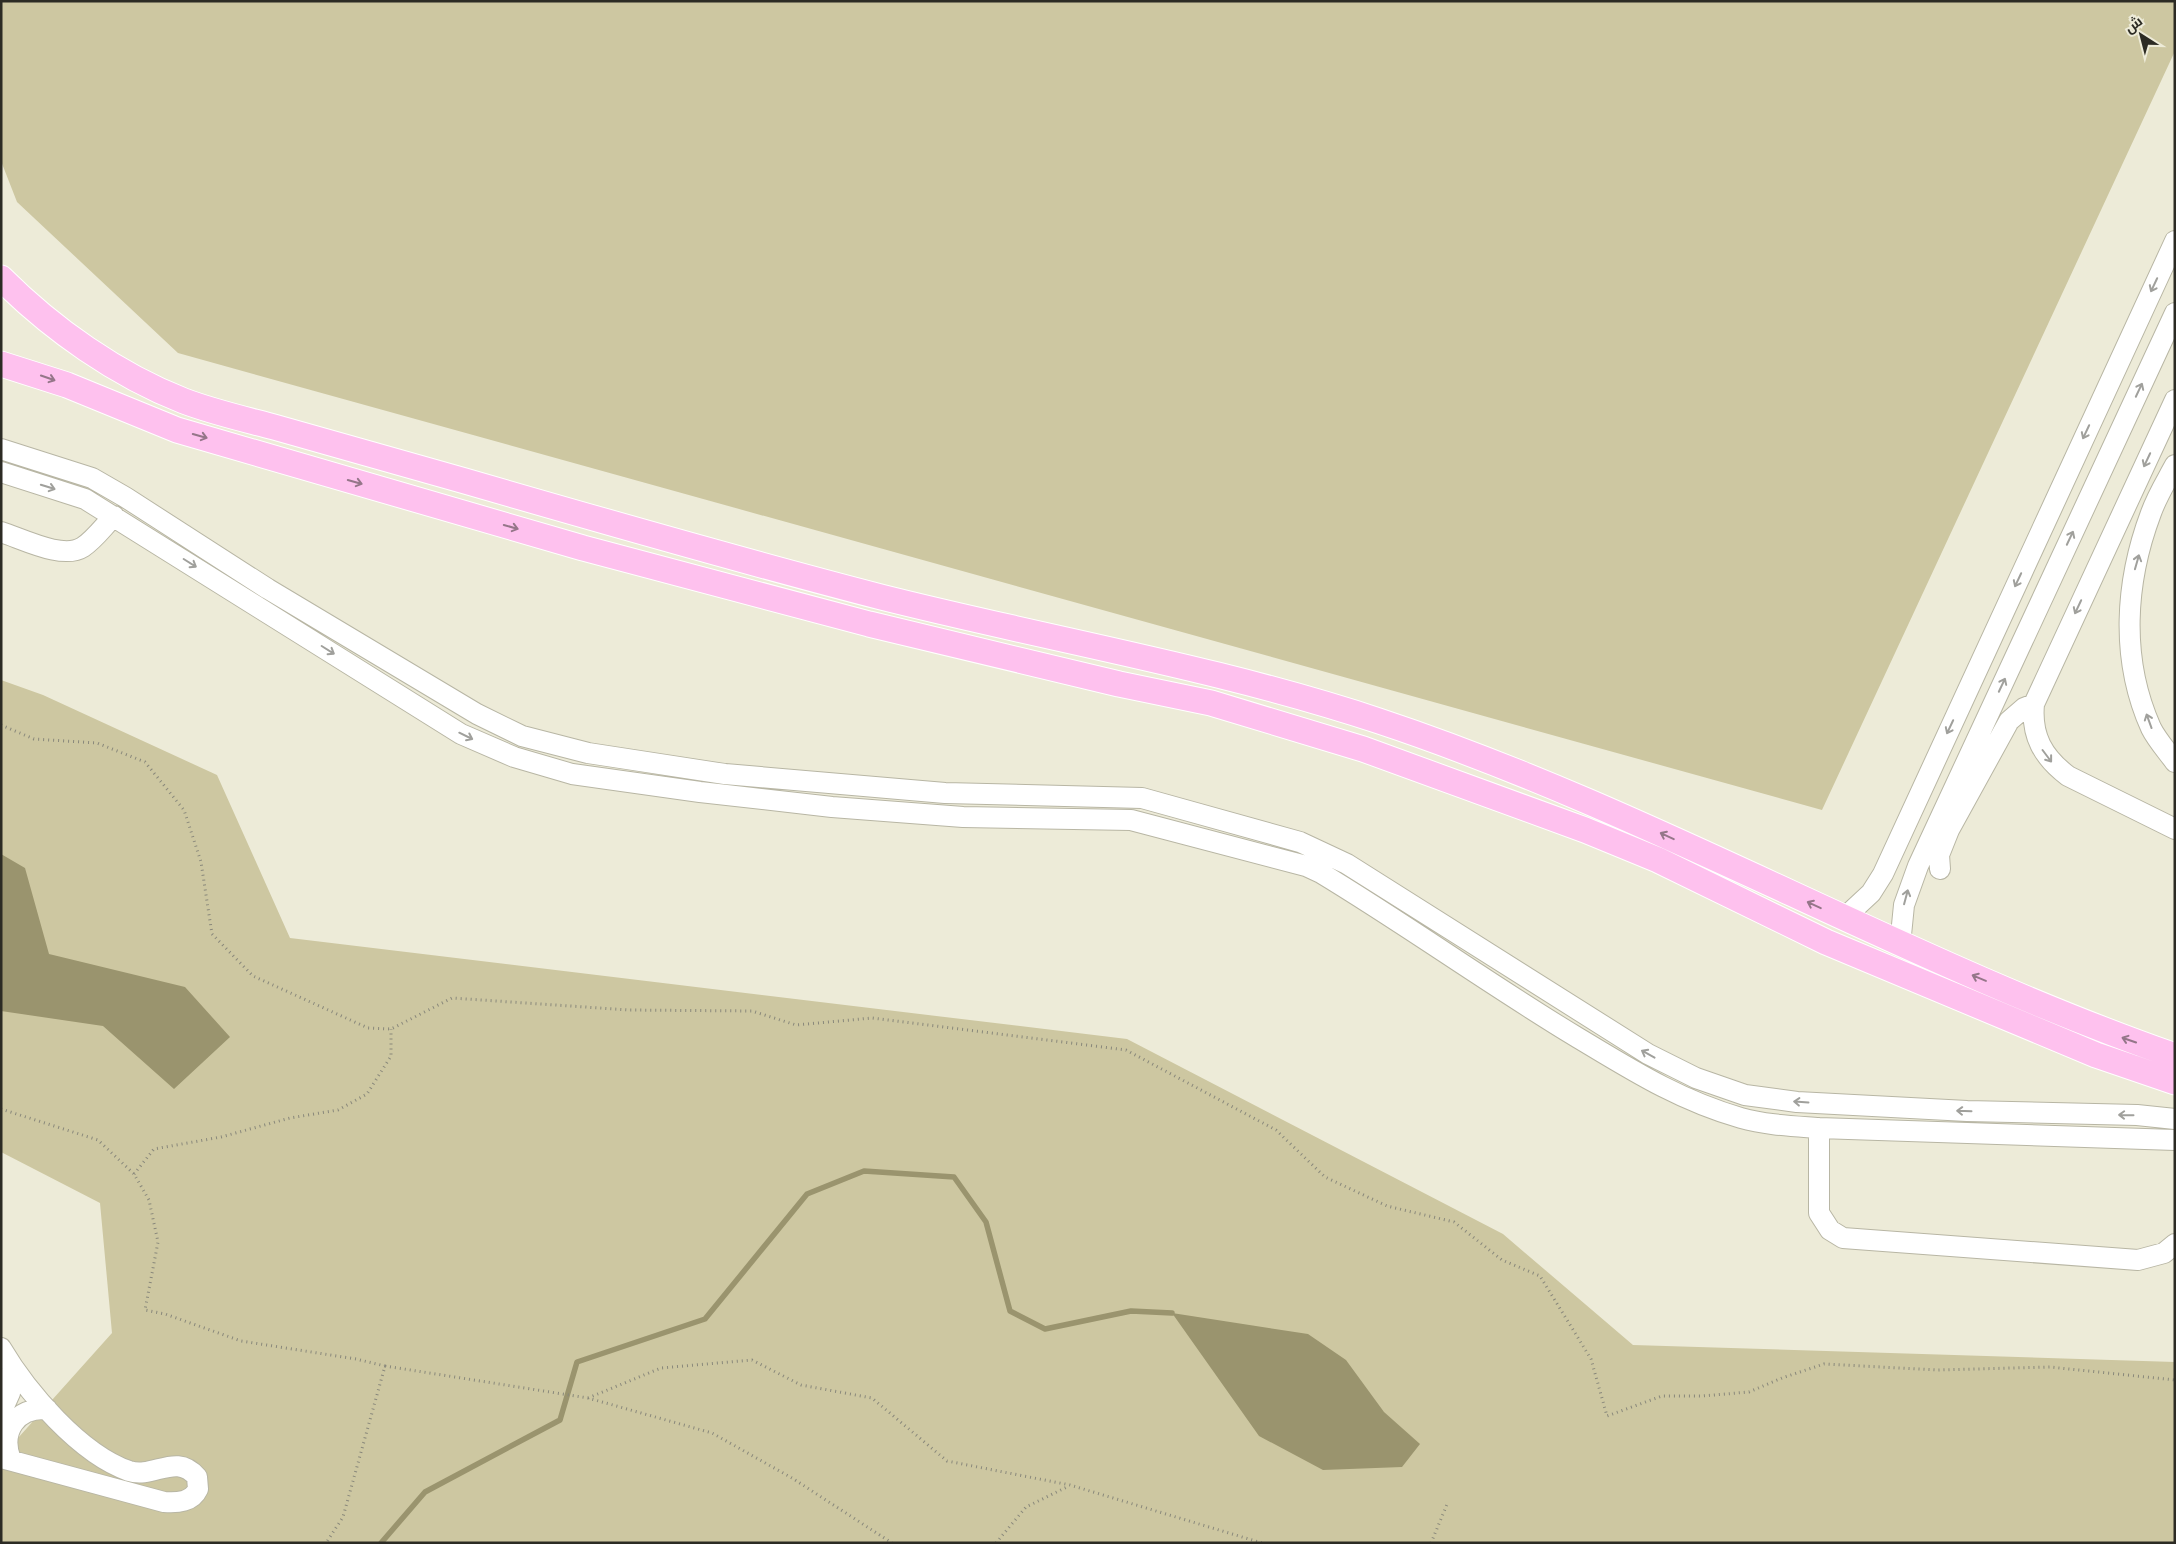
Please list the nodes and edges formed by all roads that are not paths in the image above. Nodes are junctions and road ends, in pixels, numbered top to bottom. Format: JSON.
{"nodes":[{"id":1,"x":2175,"y":240,"type":"edge"},
{"id":2,"x":1,"y":278,"type":"edge"},
{"id":3,"x":2175,"y":313,"type":"edge"},
{"id":4,"x":1,"y":364,"type":"edge"},
{"id":5,"x":2175,"y":400,"type":"edge"},
{"id":6,"x":1,"y":450,"type":"edge"},
{"id":7,"x":2175,"y":465,"type":"edge"},
{"id":8,"x":1,"y":472,"type":"edge"},
{"id":9,"x":2128,"y":501,"type":"junction"},
{"id":10,"x":2151,"y":512,"type":"junction"},
{"id":11,"x":114,"y":516,"type":"junction"},
{"id":12,"x":1,"y":532,"type":"edge"},
{"id":13,"x":263,"y":597,"type":"junction"},
{"id":14,"x":2034,"y":704,"type":"junction"},
{"id":15,"x":2175,"y":762,"type":"edge"},
{"id":16,"x":1031,"y":797,"type":"junction"},
{"id":17,"x":1032,"y":818,"type":"junction"},
{"id":18,"x":2175,"y":829,"type":"edge"},
{"id":19,"x":1940,"y":869,"type":"dead end"},
{"id":20,"x":1843,"y":919,"type":"junction"},
{"id":21,"x":1900,"y":945,"type":"junction"},
{"id":22,"x":2175,"y":1056,"type":"edge"},
{"id":23,"x":2175,"y":1082,"type":"edge"},
{"id":24,"x":1988,"y":1112,"type":"junction"},
{"id":25,"x":2175,"y":1119,"type":"edge"},
{"id":26,"x":1819,"y":1128,"type":"junction"},
{"id":27,"x":1988,"y":1134,"type":"junction"},
{"id":28,"x":2175,"y":1140,"type":"edge"},
{"id":29,"x":2175,"y":1244,"type":"edge"},
{"id":30,"x":1,"y":1348,"type":"edge"},
{"id":31,"x":12,"y":1366,"type":"junction"},
{"id":32,"x":47,"y":1409,"type":"junction"},
{"id":33,"x":4,"y":1419,"type":"edge"},
{"id":34,"x":6,"y":1459,"type":"edge"},
{"id":35,"x":151,"y":1472,"type":"junction"},
{"id":36,"x":150,"y":1499,"type":"junction"}],
"edges":[{"from":1,"to":20,"type":"street","one_way":true},
{"from":20,"to":2,"type":"main road","one_way":true},
{"from":21,"to":3,"type":"street","one_way":true},
{"from":4,"to":23,"type":"main road","one_way":true},
{"from":5,"to":9,"type":"street","one_way":true},
{"from":6,"to":13,"type":"street"},
{"from":7,"to":10,"type":"street"},
{"from":8,"to":11,"type":"street","one_way":true},
{"from":9,"to":10,"type":"street"},
{"from":9,"to":14,"type":"street","one_way":true},
{"from":15,"to":10,"type":"street","one_way":true},
{"from":11,"to":12,"type":"street"},
{"from":11,"to":13,"type":"street","one_way":true},
{"from":13,"to":16,"type":"street"},
{"from":13,"to":17,"type":"street","one_way":true},
{"from":14,"to":18,"type":"street","one_way":true},
{"from":14,"to":19,"type":"street"},
{"from":16,"to":17,"type":"street"},
{"from":24,"to":16,"type":"street","one_way":true},
{"from":17,"to":26,"type":"street"},
{"from":20,"to":21,"type":"main road"},
{"from":22,"to":21,"type":"main road","one_way":true},
{"from":25,"to":24,"type":"street","one_way":true},
{"from":24,"to":27,"type":"street"},
{"from":26,"to":27,"type":"street"},
{"from":26,"to":29,"type":"street"},
{"from":27,"to":28,"type":"street"},
{"from":30,"to":31,"type":"street"},
{"from":31,"to":32,"type":"street"},
{"from":31,"to":33,"type":"street"},
{"from":32,"to":33,"type":"street"},
{"from":32,"to":35,"type":"street"},
{"from":33,"to":34,"type":"street"},
{"from":34,"to":36,"type":"street"},
{"from":35,"to":36,"type":"street"},
{"from":35,"to":36,"type":"street"}]}
